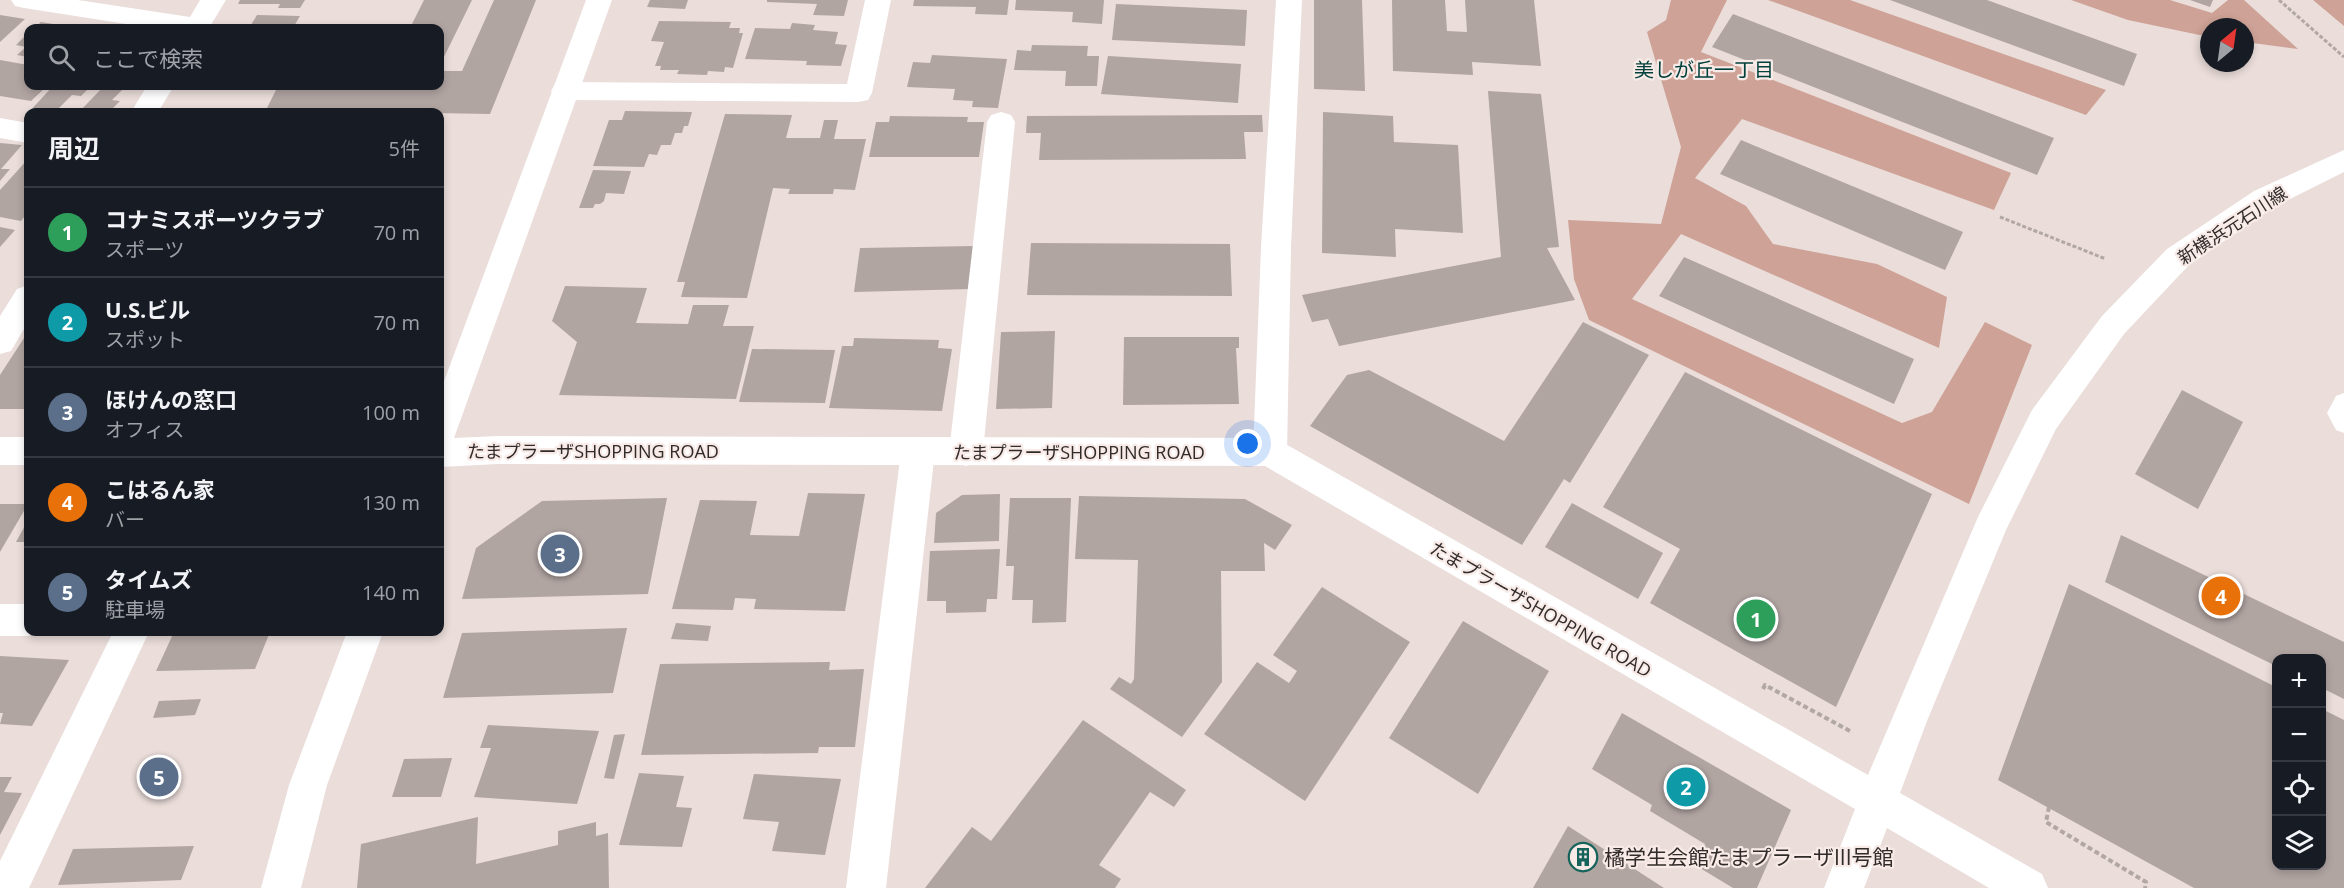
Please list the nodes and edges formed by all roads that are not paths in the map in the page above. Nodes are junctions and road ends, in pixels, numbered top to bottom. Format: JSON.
{"nodes":[{"id":1,"x":24,"y":0,"type":"edge"},
{"id":2,"x":213,"y":0,"type":"edge"},
{"id":3,"x":599,"y":0,"type":"edge"},
{"id":4,"x":878,"y":0,"type":"edge"},
{"id":5,"x":1288,"y":0,"type":"edge"},
{"id":6,"x":171,"y":24,"type":"edge"},
{"id":7,"x":198,"y":24,"type":"edge"},
{"id":8,"x":158,"y":90,"type":"edge"},
{"id":9,"x":565,"y":91,"type":"junction"},
{"id":10,"x":146,"y":108,"type":"edge"},
{"id":11,"x":1001,"y":122,"type":"dead end"},
{"id":12,"x":0,"y":128,"type":"edge"},
{"id":13,"x":24,"y":133,"type":"edge"},
{"id":14,"x":2344,"y":160,"type":"edge"},
{"id":15,"x":24,"y":303,"type":"edge"},
{"id":16,"x":0,"y":342,"type":"edge"},
{"id":17,"x":2344,"y":403,"type":"edge"},
{"id":18,"x":444,"y":423,"type":"edge"},
{"id":19,"x":2344,"y":423,"type":"edge"},
{"id":20,"x":0,"y":451,"type":"edge"},
{"id":21,"x":24,"y":451,"type":"edge"},
{"id":22,"x":918,"y":451,"type":"junction"},
{"id":23,"x":966,"y":452,"type":"junction"},
{"id":24,"x":1270,"y":452,"type":"junction"},
{"id":25,"x":444,"y":453,"type":"edge"},
{"id":26,"x":0,"y":620,"type":"edge"},
{"id":27,"x":24,"y":620,"type":"edge"},
{"id":28,"x":129,"y":636,"type":"edge"},
{"id":29,"x":364,"y":636,"type":"edge"},
{"id":30,"x":8,"y":888,"type":"edge"},
{"id":31,"x":281,"y":888,"type":"edge"},
{"id":32,"x":866,"y":888,"type":"edge"},
{"id":33,"x":1844,"y":888,"type":"edge"},
{"id":34,"x":2028,"y":888,"type":"edge"}],
"edges":[{"from":1,"to":6,"type":"street"},
{"from":2,"to":7,"type":"street"},
{"from":3,"to":9,"type":"street"},
{"from":4,"to":9,"type":"street"},
{"from":5,"to":24,"type":"street"},
{"from":8,"to":10,"type":"street"},
{"from":9,"to":18,"type":"street"},
{"from":11,"to":23,"type":"street"},
{"from":12,"to":13,"type":"street"},
{"from":14,"to":33,"type":"street","name":"新横浜元石川線"},
{"from":15,"to":16,"type":"street"},
{"from":17,"to":19,"type":"lane"},
{"from":20,"to":21,"type":"street"},
{"from":22,"to":23,"type":"street","name":"たまプラーザSHOPPING ROAD"},
{"from":22,"to":25,"type":"street","name":"たまプラーザSHOPPING ROAD"},
{"from":22,"to":32,"type":"street"},
{"from":23,"to":24,"type":"street","name":"たまプラーザSHOPPING ROAD"},
{"from":24,"to":34,"type":"street","name":"たまプラーザSHOPPING ROAD"},
{"from":26,"to":27,"type":"street"},
{"from":28,"to":30,"type":"street"},
{"from":29,"to":31,"type":"street"}]}
